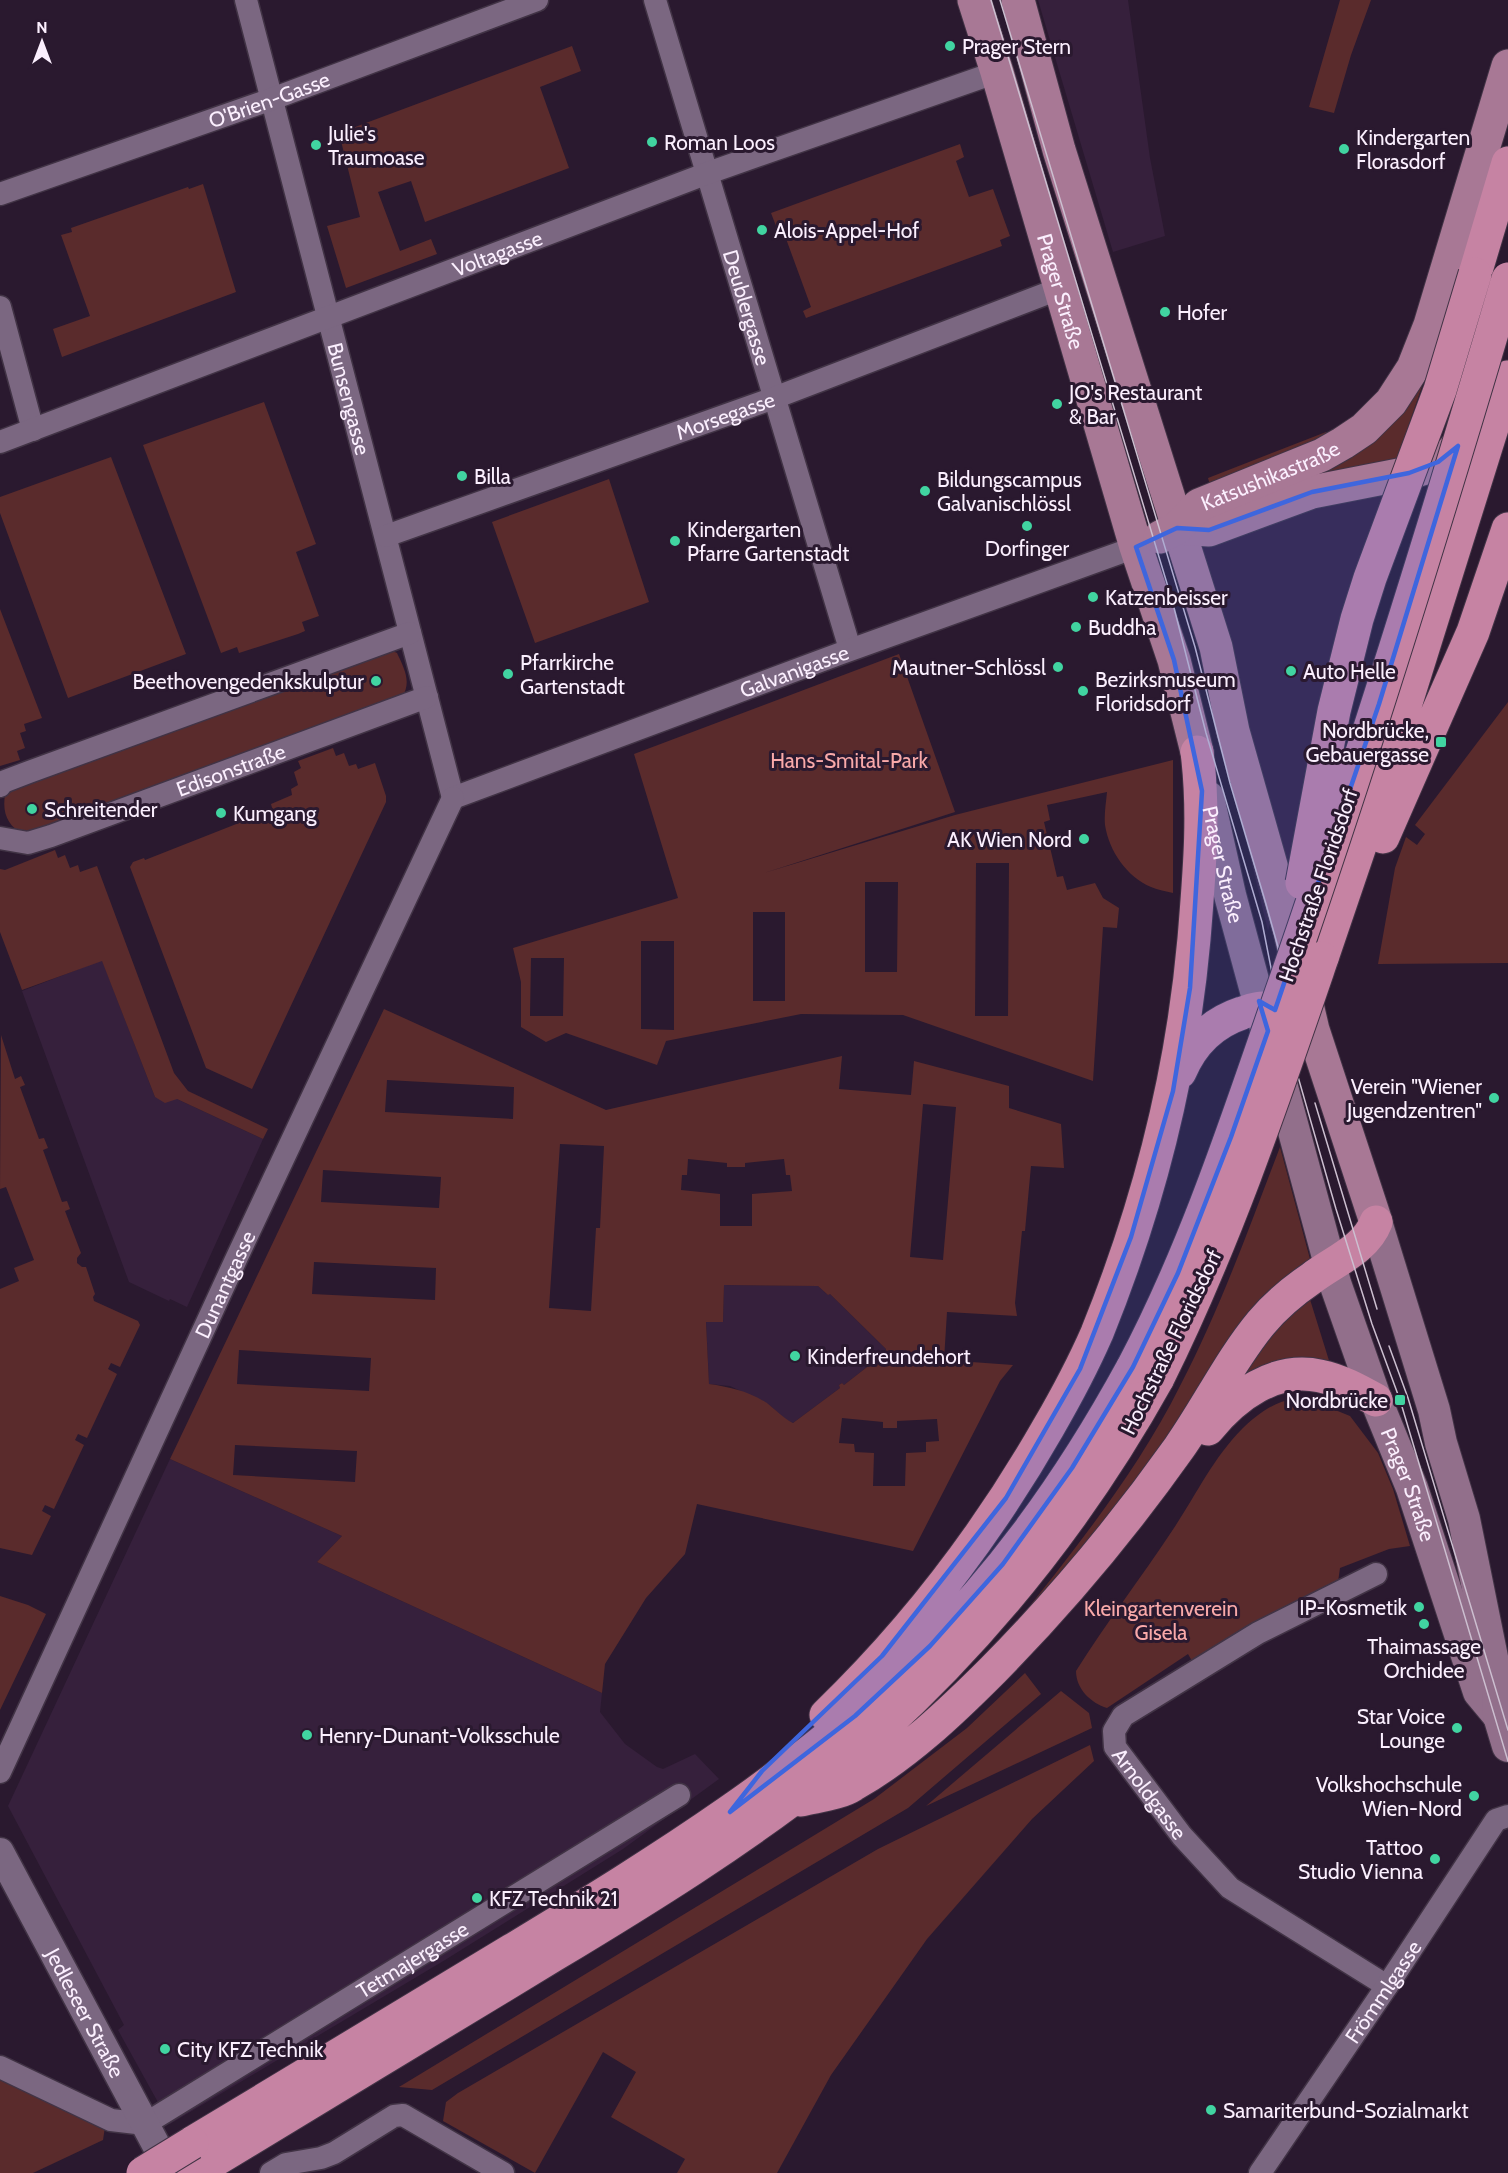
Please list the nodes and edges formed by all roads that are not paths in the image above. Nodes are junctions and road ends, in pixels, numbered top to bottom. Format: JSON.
{"nodes":[{"id":1,"x":246,"y":0,"type":"edge"},
{"id":2,"x":537,"y":0,"type":"edge"},
{"id":3,"x":655,"y":0,"type":"edge"},
{"id":4,"x":974,"y":0,"type":"edge"},
{"id":5,"x":1018,"y":0,"type":"edge"},
{"id":6,"x":1508,"y":66,"type":"edge"},
{"id":7,"x":997,"y":72,"type":"junction"},
{"id":8,"x":272,"y":99,"type":"junction"},
{"id":9,"x":1508,"y":163,"type":"edge"},
{"id":10,"x":708,"y":174,"type":"junction"},
{"id":11,"x":0,"y":194,"type":"edge"},
{"id":12,"x":1508,"y":279,"type":"edge"},
{"id":13,"x":1061,"y":288,"type":"junction"},
{"id":14,"x":0,"y":307,"type":"edge"},
{"id":15,"x":329,"y":317,"type":"junction"},
{"id":16,"x":1508,"y":327,"type":"edge"},
{"id":17,"x":1508,"y":376,"type":"edge"},
{"id":18,"x":774,"y":398,"type":"junction"},
{"id":19,"x":33,"y":430,"type":"junction"},
{"id":20,"x":0,"y":442,"type":"edge"},
{"id":21,"x":1177,"y":528,"type":"junction"},
{"id":22,"x":1508,"y":530,"type":"edge"},
{"id":23,"x":386,"y":536,"type":"junction"},
{"id":24,"x":1136,"y":546,"type":"junction"},
{"id":25,"x":410,"y":633,"type":"junction"},
{"id":26,"x":850,"y":649,"type":"junction"},
{"id":27,"x":427,"y":697,"type":"junction"},
{"id":28,"x":1197,"y":752,"type":"junction"},
{"id":29,"x":0,"y":786,"type":"edge"},
{"id":30,"x":453,"y":798,"type":"junction"},
{"id":31,"x":0,"y":838,"type":"edge"},
{"id":32,"x":1345,"y":888,"type":"junction"},
{"id":33,"x":1296,"y":950,"type":"junction"},
{"id":34,"x":1262,"y":1009,"type":"junction"},
{"id":35,"x":1313,"y":1030,"type":"junction"},
{"id":36,"x":1173,"y":1091,"type":"junction"},
{"id":37,"x":1376,"y":1222,"type":"junction"},
{"id":38,"x":1331,"y":1266,"type":"junction"},
{"id":39,"x":1376,"y":1400,"type":"junction"},
{"id":40,"x":1179,"y":1448,"type":"junction"},
{"id":41,"x":1084,"y":1476,"type":"junction"},
{"id":42,"x":1376,"y":1574,"type":"dead end"},
{"id":43,"x":1504,"y":1715,"type":"edge"},
{"id":44,"x":1508,"y":1746,"type":"edge"},
{"id":45,"x":0,"y":1772,"type":"edge"},
{"id":46,"x":679,"y":1796,"type":"dead end"},
{"id":47,"x":788,"y":1803,"type":"junction"},
{"id":48,"x":730,"y":1812,"type":"junction"},
{"id":49,"x":1508,"y":1816,"type":"edge"},
{"id":50,"x":0,"y":1852,"type":"edge"},
{"id":51,"x":1387,"y":1986,"type":"junction"},
{"id":52,"x":0,"y":2067,"type":"edge"},
{"id":53,"x":145,"y":2124,"type":"junction"},
{"id":54,"x":197,"y":2161,"type":"edge"},
{"id":55,"x":143,"y":2173,"type":"edge"},
{"id":56,"x":171,"y":2173,"type":"edge"},
{"id":57,"x":271,"y":2173,"type":"edge"},
{"id":58,"x":503,"y":2173,"type":"edge"},
{"id":59,"x":1260,"y":2173,"type":"edge"}],
"edges":[{"from":1,"to":8,"type":"street","name":"Bunsengasse"},
{"from":2,"to":8,"type":"street","name":"O'Brien-Gasse"},
{"from":3,"to":10,"type":"street","name":"Deublergasse"},
{"from":4,"to":7,"type":"main road","name":"Prager Straße"},
{"from":5,"to":21,"type":"main road","name":"Prager Straße"},
{"from":6,"to":21,"type":"main road","name":"Katsushikastraße"},
{"from":7,"to":10,"type":"street","name":"Voltagasse"},
{"from":7,"to":13,"type":"main road","name":"Prager Straße"},
{"from":8,"to":11,"type":"street","name":"O'Brien-Gasse"},
{"from":8,"to":15,"type":"street","name":"Bunsengasse"},
{"from":9,"to":33,"type":"highway","bridge":true},
{"from":10,"to":15,"type":"street","name":"Voltagasse"},
{"from":10,"to":18,"type":"street","name":"Deublergasse"},
{"from":12,"to":33,"type":"highway","name":"Hochstraße Floridsdorf","bridge":true},
{"from":13,"to":18,"type":"street","name":"Morsegasse"},
{"from":13,"to":24,"type":"main road","name":"Prager Straße"},
{"from":14,"to":19,"type":"street"},
{"from":15,"to":19,"type":"street","name":"Voltagasse"},
{"from":15,"to":23,"type":"street","name":"Bunsengasse"},
{"from":16,"to":21,"type":"main road","name":"Katsushikastraße"},
{"from":17,"to":32,"type":"highway","name":"Hochstraße Floridsdorf"},
{"from":18,"to":23,"type":"street","name":"Morsegasse"},
{"from":18,"to":26,"type":"street","name":"Deublergasse"},
{"from":19,"to":20,"type":"street","name":"Voltagasse"},
{"from":21,"to":24,"type":"main road"},
{"from":21,"to":35,"type":"main road","name":"Prager Straße"},
{"from":22,"to":32,"type":"highway"},
{"from":23,"to":25,"type":"street","name":"Bunsengasse"},
{"from":24,"to":26,"type":"street","name":"Galvanigasse"},
{"from":24,"to":28,"type":"main road","name":"Prager Straße"},
{"from":25,"to":27,"type":"street","name":"Bunsengasse"},
{"from":25,"to":29,"type":"street"},
{"from":26,"to":30,"type":"street","name":"Galvanigasse"},
{"from":27,"to":30,"type":"street","name":"Bunsengasse"},
{"from":27,"to":31,"type":"street","name":"Edisonstraße"},
{"from":28,"to":34,"type":"main road","name":"Prager Straße"},
{"from":28,"to":36,"type":"highway"},
{"from":30,"to":45,"type":"street","name":"Dunantgasse"},
{"from":32,"to":41,"type":"highway","name":"Hochstraße Floridsdorf","bridge":true},
{"from":33,"to":41,"type":"highway","name":"Hochstraße Floridsdorf","bridge":true},
{"from":34,"to":35,"type":"highway"},
{"from":34,"to":36,"type":"highway"},
{"from":34,"to":38,"type":"main road","name":"Prager Straße"},
{"from":35,"to":37,"type":"main road","name":"Prager Straße"},
{"from":36,"to":48,"type":"highway"},
{"from":37,"to":38,"type":"highway"},
{"from":37,"to":43,"type":"main road","name":"Prager Straße"},
{"from":38,"to":39,"type":"main road","name":"Prager Straße"},
{"from":38,"to":40,"type":"highway"},
{"from":39,"to":40,"type":"highway"},
{"from":39,"to":43,"type":"main road","name":"Prager Straße"},
{"from":40,"to":47,"type":"highway"},
{"from":41,"to":47,"type":"highway"},
{"from":41,"to":48,"type":"highway"},
{"from":42,"to":51,"type":"street","name":"Arnoldgasse"},
{"from":43,"to":44,"type":"main road","name":"Prager Straße"},
{"from":46,"to":53,"type":"street","name":"Tetmajergasse"},
{"from":47,"to":54,"type":"highway"},
{"from":48,"to":54,"type":"highway"},
{"from":49,"to":51,"type":"street","name":"Frömmlgasse"},
{"from":50,"to":53,"type":"street","name":"Jedleseer Straße"},
{"from":51,"to":59,"type":"street","name":"Frömmlgasse"},
{"from":52,"to":53,"type":"street"},
{"from":53,"to":56,"type":"street","name":"Jedleseer Straße"},
{"from":54,"to":55,"type":"highway","bridge":true},
{"from":57,"to":58,"type":"street"}]}
